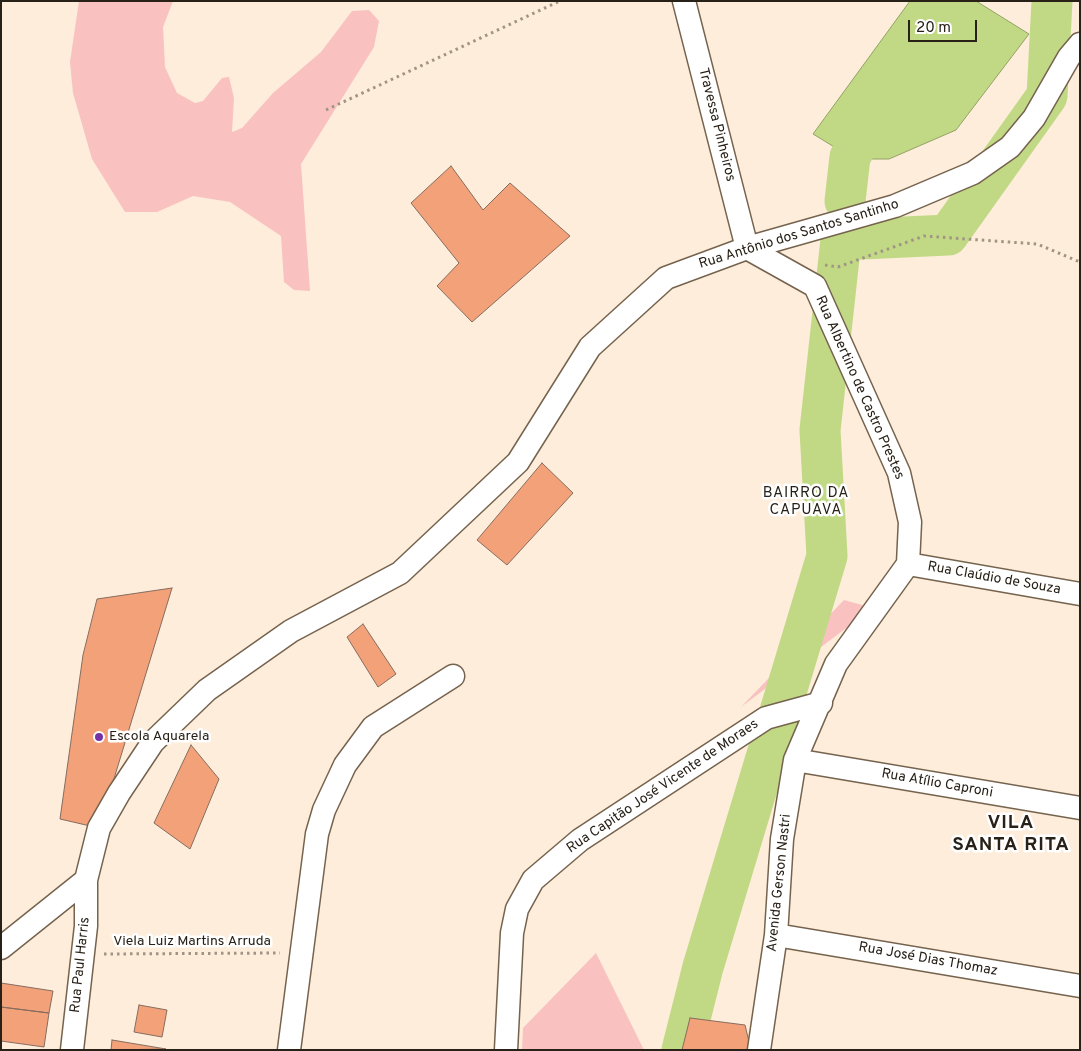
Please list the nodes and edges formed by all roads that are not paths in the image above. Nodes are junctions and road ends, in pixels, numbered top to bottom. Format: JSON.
{"nodes":[{"id":1,"x":684,"y":1,"type":"edge"},
{"id":2,"x":1080,"y":28,"type":"edge"},
{"id":3,"x":1076,"y":58,"type":"edge"},
{"id":4,"x":747,"y":248,"type":"junction"},
{"id":5,"x":908,"y":564,"type":"junction"},
{"id":6,"x":1080,"y":594,"type":"edge"},
{"id":7,"x":453,"y":676,"type":"dead end"},
{"id":8,"x":821,"y":703,"type":"junction"},
{"id":9,"x":795,"y":760,"type":"junction"},
{"id":10,"x":1080,"y":808,"type":"edge"},
{"id":11,"x":86,"y":880,"type":"junction"},
{"id":12,"x":776,"y":935,"type":"junction"},
{"id":13,"x":1,"y":948,"type":"edge"},
{"id":14,"x":1080,"y":986,"type":"edge"},
{"id":15,"x":72,"y":1050,"type":"edge"},
{"id":16,"x":289,"y":1050,"type":"edge"},
{"id":17,"x":506,"y":1050,"type":"edge"},
{"id":18,"x":759,"y":1050,"type":"edge"}],
"edges":[{"from":1,"to":4,"type":"street","name":"Travessa Pinheiros"},
{"from":2,"to":3,"type":"street","name":"Rua Antônio dos Santos Santinho"},
{"from":3,"to":4,"type":"street","name":"Rua Antônio dos Santos Santinho"},
{"from":4,"to":5,"type":"street","name":"Rua Albertino de Castro Prestes"},
{"from":4,"to":11,"type":"street","name":"Rua Antônio dos Santos Santinho"},
{"from":5,"to":6,"type":"street","name":"Rua Claúdio de Souza"},
{"from":5,"to":8,"type":"street","name":"Avenida Gerson Nastri"},
{"from":7,"to":16,"type":"street"},
{"from":8,"to":9,"type":"street","name":"Avenida Gerson Nastri"},
{"from":8,"to":17,"type":"street","name":"Rua Capitão José Vicente de Moraes"},
{"from":9,"to":10,"type":"street","name":"Rua Atílio Caproni"},
{"from":9,"to":12,"type":"street","name":"Avenida Gerson Nastri"},
{"from":11,"to":13,"type":"street"},
{"from":11,"to":15,"type":"street","name":"Rua Paul Harris"},
{"from":12,"to":14,"type":"street","name":"Rua José Dias Thomaz"},
{"from":12,"to":18,"type":"street","name":"Avenida Gerson Nastri"}]}
